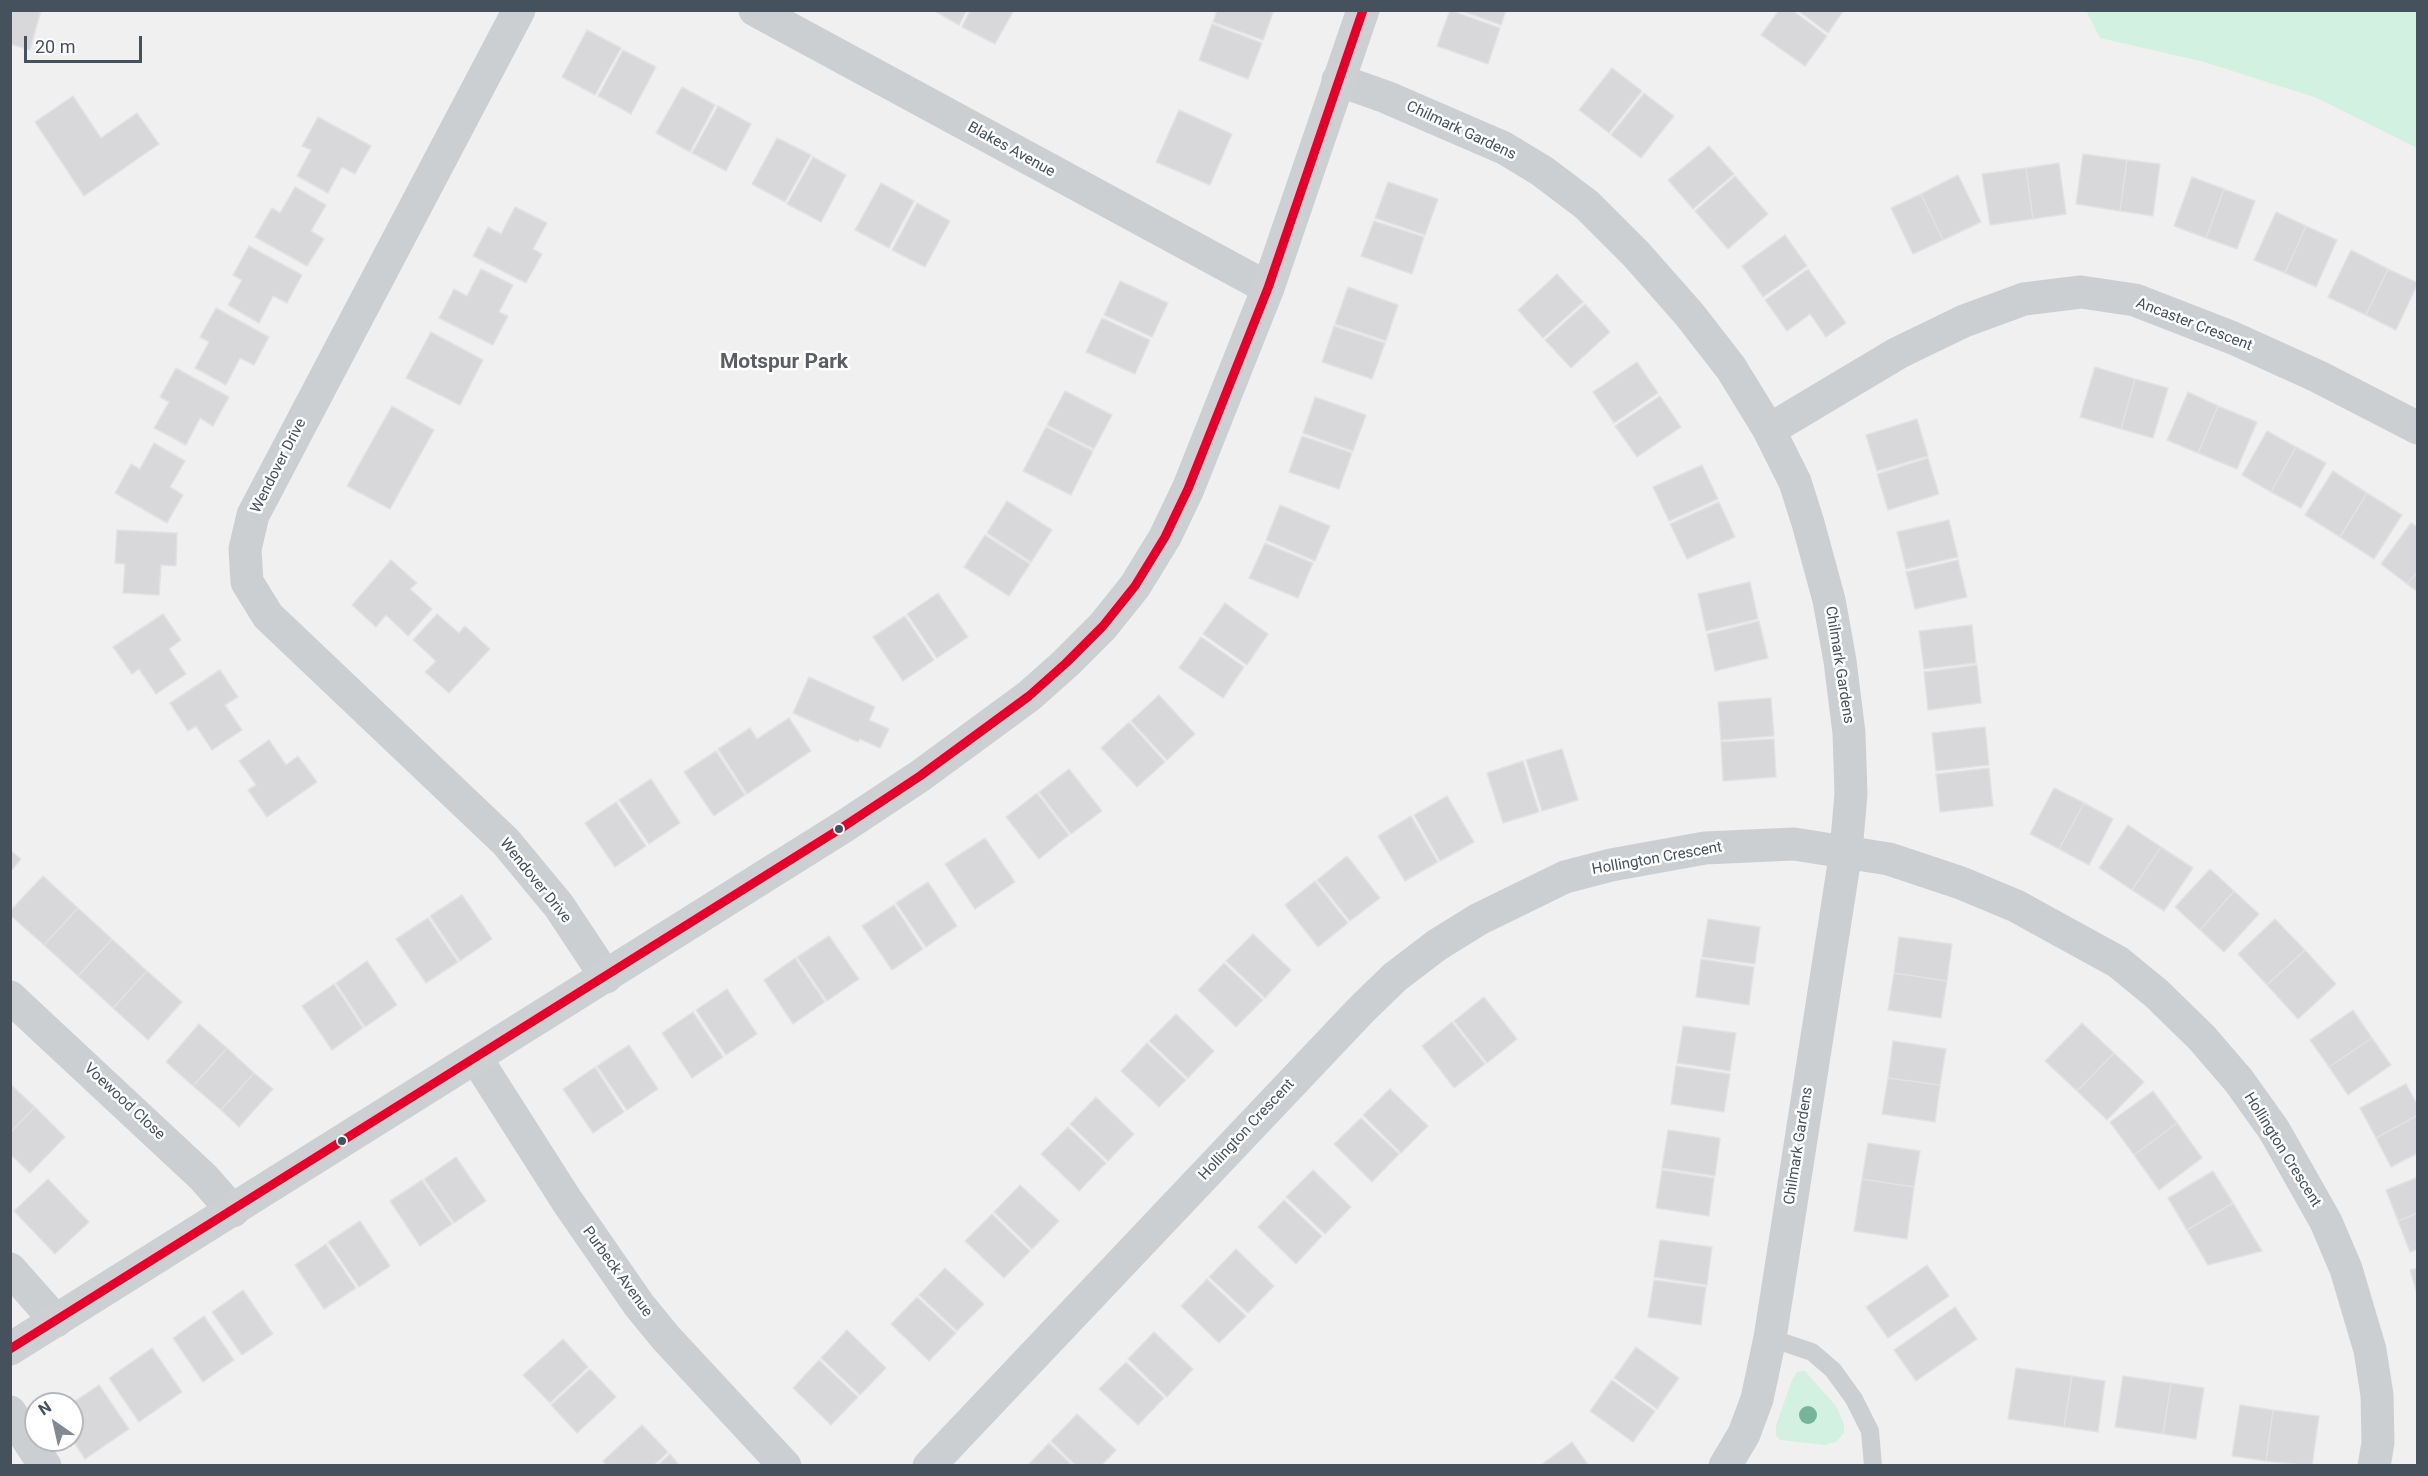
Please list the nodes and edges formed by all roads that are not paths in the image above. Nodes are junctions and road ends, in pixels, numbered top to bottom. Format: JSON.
{"nodes":[{"id":1,"x":519,"y":10,"type":"edge"},
{"id":2,"x":755,"y":10,"type":"edge"},
{"id":3,"x":1363,"y":10,"type":"edge"},
{"id":4,"x":1338,"y":80,"type":"junction"},
{"id":5,"x":1268,"y":288,"type":"junction"},
{"id":6,"x":2418,"y":428,"type":"edge"},
{"id":7,"x":1769,"y":430,"type":"junction"},
{"id":8,"x":1846,"y":850,"type":"junction"},
{"id":9,"x":606,"y":977,"type":"junction"},
{"id":10,"x":10,"y":997,"type":"edge"},
{"id":11,"x":476,"y":1058,"type":"junction"},
{"id":12,"x":233,"y":1211,"type":"junction"},
{"id":13,"x":10,"y":1269,"type":"edge"},
{"id":14,"x":56,"y":1321,"type":"junction"},
{"id":15,"x":1770,"y":1338,"type":"junction"},
{"id":16,"x":10,"y":1349,"type":"edge"},
{"id":17,"x":10,"y":1412,"type":"edge"},
{"id":18,"x":45,"y":1466,"type":"edge"},
{"id":19,"x":785,"y":1466,"type":"edge"},
{"id":20,"x":929,"y":1466,"type":"edge"},
{"id":21,"x":1725,"y":1466,"type":"edge"},
{"id":22,"x":1873,"y":1466,"type":"edge"},
{"id":23,"x":2374,"y":1466,"type":"edge"}],
"edges":[{"from":1,"to":9,"type":"street","name":"Wendover Drive"},
{"from":2,"to":5,"type":"street","name":"Blakes Avenue"},
{"from":3,"to":4,"type":"street"},
{"from":4,"to":5,"type":"street"},
{"from":4,"to":7,"type":"street","name":"Chilmark Gardens"},
{"from":5,"to":9,"type":"street"},
{"from":6,"to":7,"type":"street","name":"Ancaster Crescent"},
{"from":7,"to":8,"type":"street","name":"Chilmark Gardens"},
{"from":8,"to":15,"type":"street","name":"Chilmark Gardens"},
{"from":8,"to":20,"type":"street","name":"Hollington Crescent"},
{"from":8,"to":23,"type":"street","name":"Hollington Crescent"},
{"from":9,"to":11,"type":"street"},
{"from":10,"to":12,"type":"street","name":"Voewood Close"},
{"from":11,"to":12,"type":"street"},
{"from":11,"to":19,"type":"street","name":"Purbeck Avenue"},
{"from":12,"to":14,"type":"street"},
{"from":13,"to":14,"type":"street"},
{"from":14,"to":16,"type":"street"},
{"from":15,"to":21,"type":"street","name":"Chilmark Gardens"},
{"from":15,"to":22,"type":"lane"},
{"from":17,"to":18,"type":"street"}]}
